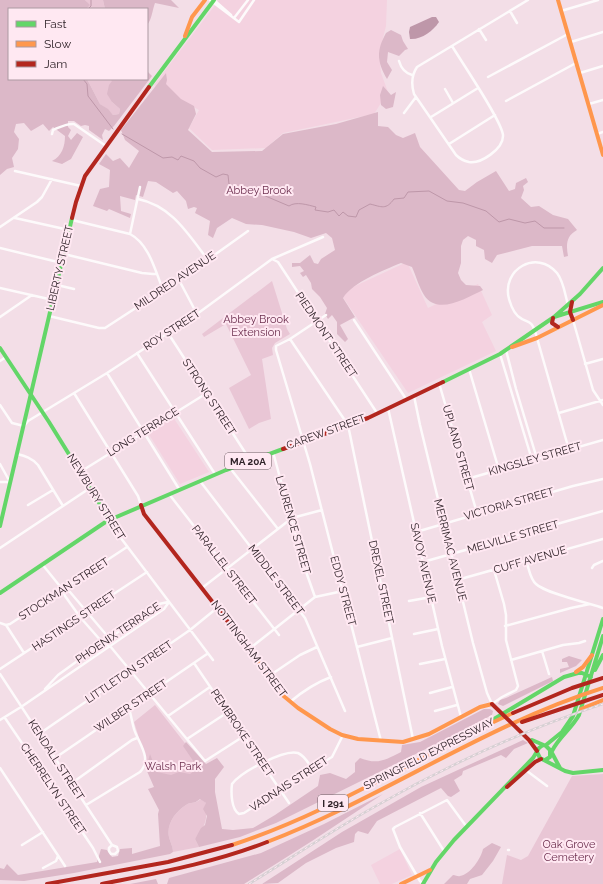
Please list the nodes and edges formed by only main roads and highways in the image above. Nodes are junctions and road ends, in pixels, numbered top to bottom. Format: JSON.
{"nodes":[{"id":1,"x":205,"y":0,"type":"edge"},
{"id":2,"x":558,"y":0,"type":"edge"},
{"id":3,"x":212,"y":1,"type":"edge"},
{"id":4,"x":184,"y":39,"type":"junction"},
{"id":5,"x":603,"y":155,"type":"edge"},
{"id":6,"x":603,"y":268,"type":"edge"},
{"id":7,"x":572,"y":302,"type":"junction"},
{"id":8,"x":603,"y":304,"type":"edge"},
{"id":9,"x":570,"y":312,"type":"junction"},
{"id":10,"x":554,"y":317,"type":"junction"},
{"id":11,"x":573,"y":320,"type":"junction"},
{"id":12,"x":558,"y":328,"type":"junction"},
{"id":13,"x":0,"y":348,"type":"edge"},
{"id":14,"x":506,"y":350,"type":"junction"},
{"id":15,"x":31,"y":395,"type":"junction"},
{"id":16,"x":141,"y":506,"type":"junction"},
{"id":17,"x":2,"y":511,"type":"edge"},
{"id":18,"x":108,"y":520,"type":"junction"},
{"id":19,"x":0,"y":526,"type":"edge"},
{"id":20,"x":0,"y":592,"type":"edge"},
{"id":21,"x":603,"y":619,"type":"edge"},
{"id":22,"x":603,"y":636,"type":"edge"},
{"id":23,"x":601,"y":646,"type":"edge"},
{"id":24,"x":592,"y":655,"type":"junction"},
{"id":25,"x":603,"y":655,"type":"edge"},
{"id":26,"x":575,"y":673,"type":"junction"},
{"id":27,"x":586,"y":676,"type":"junction"},
{"id":28,"x":591,"y":677,"type":"junction"},
{"id":29,"x":603,"y":678,"type":"edge"},
{"id":30,"x":603,"y":688,"type":"edge"},
{"id":31,"x":603,"y":696,"type":"edge"},
{"id":32,"x":603,"y":700,"type":"edge"},
{"id":33,"x":582,"y":708,"type":"junction"},
{"id":34,"x":480,"y":728,"type":"junction"},
{"id":35,"x":498,"y":730,"type":"junction"},
{"id":36,"x":529,"y":740,"type":"junction"},
{"id":37,"x":544,"y":745,"type":"junction"},
{"id":38,"x":537,"y":752,"type":"junction"},
{"id":39,"x":552,"y":752,"type":"junction"},
{"id":40,"x":542,"y":759,"type":"junction"},
{"id":41,"x":560,"y":768,"type":"junction"},
{"id":42,"x":603,"y":770,"type":"edge"},
{"id":43,"x":500,"y":792,"type":"junction"},
{"id":44,"x":431,"y":870,"type":"junction"},
{"id":45,"x":47,"y":884,"type":"edge"},
{"id":46,"x":102,"y":884,"type":"edge"},
{"id":47,"x":401,"y":884,"type":"edge"},
{"id":48,"x":423,"y":884,"type":"edge"}],
"edges":[{"from":1,"to":4,"type":"main road","name":"LIBERTY STREET"},
{"from":2,"to":5,"type":"main road"},
{"from":3,"to":4,"type":"main road","name":"LIBERTY STREET"},
{"from":4,"to":15,"type":"main road","name":"LIBERTY STREET"},
{"from":6,"to":7,"type":"main road","name":"CAREW STREET"},
{"from":7,"to":9,"type":"main road"},
{"from":7,"to":10,"type":"main road","name":"CAREW STREET"},
{"from":8,"to":9,"type":"main road","number":"MA 20A"},
{"from":8,"to":11,"type":"main road","number":"MA 20A"},
{"from":9,"to":10,"type":"main road","number":"MA 20A"},
{"from":9,"to":11,"type":"main road"},
{"from":10,"to":12,"type":"main road"},
{"from":10,"to":14,"type":"main road","name":"CAREW STREET","number":"MA 20A"},
{"from":11,"to":12,"type":"main road","name":"CAREW STREET","number":"MA 20A"},
{"from":12,"to":14,"type":"main road","name":"CAREW STREET","number":"MA 20A"},
{"from":13,"to":15,"type":"main road","name":"NEWBURY STREET"},
{"from":14,"to":16,"type":"main road","name":"CAREW STREET","number":"MA 20A"},
{"from":15,"to":17,"type":"main road","name":"LIBERTY STREET"},
{"from":15,"to":18,"type":"main road","name":"NEWBURY STREET"},
{"from":16,"to":18,"type":"main road","name":"CAREW STREET","number":"MA 20A"},
{"from":16,"to":36,"type":"main road","name":"NOTTINGHAM STREET"},
{"from":17,"to":19,"type":"main road","name":"LIBERTY STREET"},
{"from":18,"to":20,"type":"main road","name":"CAREW STREET","number":"MA 20A"},
{"from":21,"to":24,"type":"main road"},
{"from":22,"to":23,"type":"main road"},
{"from":23,"to":24,"type":"main road"},
{"from":23,"to":28,"type":"main road"},
{"from":24,"to":26,"type":"main road"},
{"from":24,"to":27,"type":"main road"},
{"from":25,"to":28,"type":"main road"},
{"from":26,"to":27,"type":"main road"},
{"from":26,"to":34,"type":"main road"},
{"from":27,"to":28,"type":"main road"},
{"from":27,"to":37,"type":"main road"},
{"from":28,"to":33,"type":"main road"},
{"from":29,"to":34,"type":"main road","name":"SPRINGFIELD EXPRESSWAY","number":"I 291"},
{"from":30,"to":35,"type":"main road","name":"SPRINGFIELD EXPRESSWAY","number":"I 291"},
{"from":31,"to":35,"type":"main road"},
{"from":32,"to":33,"type":"main road"},
{"from":33,"to":39,"type":"main road"},
{"from":34,"to":45,"type":"main road","name":"SPRINGFIELD EXPRESSWAY","number":"I 291"},
{"from":35,"to":46,"type":"main road","name":"SPRINGFIELD EXPRESSWAY","number":"I 291"},
{"from":36,"to":37,"type":"main road"},
{"from":36,"to":38,"type":"main road"},
{"from":37,"to":38,"type":"main road"},
{"from":37,"to":39,"type":"main road"},
{"from":38,"to":40,"type":"main road"},
{"from":38,"to":43,"type":"main road"},
{"from":39,"to":40,"type":"main road"},
{"from":39,"to":41,"type":"main road"},
{"from":40,"to":41,"type":"main road"},
{"from":40,"to":43,"type":"main road"},
{"from":41,"to":42,"type":"main road"},
{"from":43,"to":44,"type":"main road"},
{"from":44,"to":47,"type":"main road"},
{"from":44,"to":48,"type":"main road"}]}
